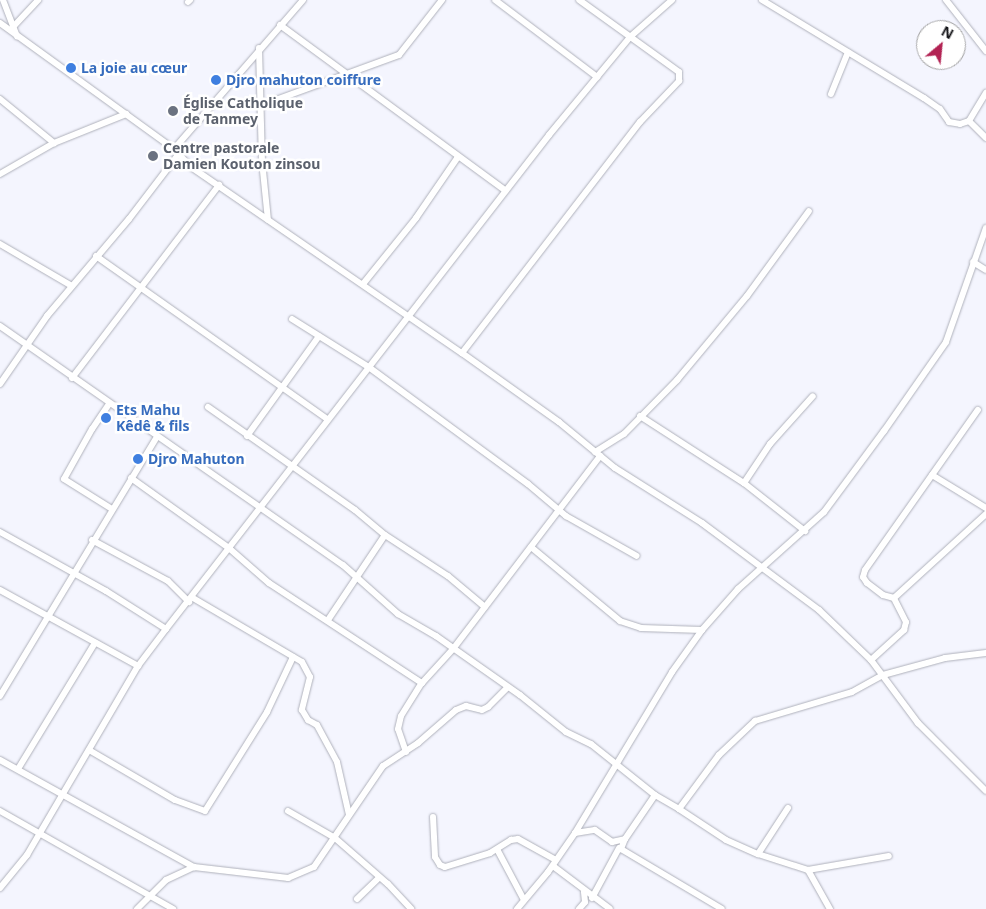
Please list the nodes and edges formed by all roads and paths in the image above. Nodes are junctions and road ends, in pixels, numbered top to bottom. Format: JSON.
{"nodes":[{"id":1,"x":2,"y":0,"type":"edge"},
{"id":2,"x":38,"y":0,"type":"edge"},
{"id":3,"x":442,"y":0,"type":"edge"},
{"id":4,"x":495,"y":0,"type":"edge"},
{"id":5,"x":579,"y":0,"type":"edge"},
{"id":6,"x":672,"y":0,"type":"edge"},
{"id":7,"x":762,"y":0,"type":"edge"},
{"id":8,"x":946,"y":0,"type":"edge"},
{"id":9,"x":299,"y":1,"type":"edge"},
{"id":10,"x":280,"y":25,"type":"junction"},
{"id":11,"x":1,"y":27,"type":"edge"},
{"id":12,"x":13,"y":27,"type":"junction"},
{"id":13,"x":17,"y":37,"type":"junction"},
{"id":14,"x":630,"y":37,"type":"junction"},
{"id":15,"x":259,"y":48,"type":"junction"},
{"id":16,"x":986,"y":51,"type":"edge"},
{"id":17,"x":848,"y":52,"type":"junction"},
{"id":18,"x":347,"y":75,"type":"junction"},
{"id":19,"x":598,"y":77,"type":"junction"},
{"id":20,"x":832,"y":94,"type":"dead end"},
{"id":21,"x":986,"y":94,"type":"edge"},
{"id":22,"x":0,"y":100,"type":"edge"},
{"id":23,"x":262,"y":105,"type":"junction"},
{"id":24,"x":126,"y":114,"type":"junction"},
{"id":25,"x":969,"y":121,"type":"junction"},
{"id":26,"x":986,"y":138,"type":"edge"},
{"id":27,"x":54,"y":143,"type":"junction"},
{"id":28,"x":176,"y":152,"type":"junction"},
{"id":29,"x":458,"y":157,"type":"junction"},
{"id":30,"x":0,"y":174,"type":"edge"},
{"id":31,"x":219,"y":185,"type":"junction"},
{"id":32,"x":506,"y":191,"type":"junction"},
{"id":33,"x":808,"y":211,"type":"dead end"},
{"id":34,"x":268,"y":220,"type":"junction"},
{"id":35,"x":986,"y":228,"type":"edge"},
{"id":36,"x":0,"y":244,"type":"edge"},
{"id":37,"x":96,"y":256,"type":"junction"},
{"id":38,"x":973,"y":262,"type":"junction"},
{"id":39,"x":986,"y":270,"type":"edge"},
{"id":40,"x":362,"y":284,"type":"junction"},
{"id":41,"x":72,"y":286,"type":"junction"},
{"id":42,"x":139,"y":288,"type":"junction"},
{"id":43,"x":408,"y":316,"type":"junction"},
{"id":44,"x":292,"y":319,"type":"dead end"},
{"id":45,"x":0,"y":326,"type":"edge"},
{"id":46,"x":320,"y":336,"type":"junction"},
{"id":47,"x":26,"y":346,"type":"junction"},
{"id":48,"x":462,"y":353,"type":"junction"},
{"id":49,"x":370,"y":368,"type":"junction"},
{"id":50,"x":72,"y":378,"type":"junction"},
{"id":51,"x":0,"y":384,"type":"edge"},
{"id":52,"x":282,"y":388,"type":"junction"},
{"id":53,"x":813,"y":396,"type":"dead end"},
{"id":54,"x":109,"y":404,"type":"junction"},
{"id":55,"x":208,"y":407,"type":"dead end"},
{"id":56,"x":978,"y":410,"type":"dead end"},
{"id":57,"x":640,"y":416,"type":"junction"},
{"id":58,"x":327,"y":419,"type":"junction"},
{"id":59,"x":247,"y":436,"type":"junction"},
{"id":60,"x":156,"y":438,"type":"junction"},
{"id":61,"x":598,"y":454,"type":"junction"},
{"id":62,"x":290,"y":468,"type":"junction"},
{"id":63,"x":932,"y":475,"type":"junction"},
{"id":64,"x":131,"y":478,"type":"junction"},
{"id":65,"x":744,"y":483,"type":"junction"},
{"id":66,"x":986,"y":508,"type":"edge"},
{"id":67,"x":112,"y":509,"type":"junction"},
{"id":68,"x":261,"y":510,"type":"junction"},
{"id":69,"x":558,"y":510,"type":"junction"},
{"id":70,"x":986,"y":514,"type":"edge"},
{"id":71,"x":805,"y":531,"type":"junction"},
{"id":72,"x":0,"y":532,"type":"edge"},
{"id":73,"x":385,"y":535,"type":"junction"},
{"id":74,"x":92,"y":540,"type":"junction"},
{"id":75,"x":531,"y":548,"type":"junction"},
{"id":76,"x":230,"y":549,"type":"junction"},
{"id":77,"x":637,"y":556,"type":"dead end"},
{"id":78,"x":762,"y":567,"type":"junction"},
{"id":79,"x":71,"y":574,"type":"junction"},
{"id":80,"x":355,"y":578,"type":"junction"},
{"id":81,"x":0,"y":590,"type":"edge"},
{"id":82,"x":894,"y":598,"type":"junction"},
{"id":83,"x":191,"y":600,"type":"junction"},
{"id":84,"x":485,"y":607,"type":"junction"},
{"id":85,"x":48,"y":615,"type":"junction"},
{"id":86,"x":328,"y":620,"type":"junction"},
{"id":87,"x":166,"y":629,"type":"junction"},
{"id":88,"x":702,"y":630,"type":"junction"},
{"id":89,"x":95,"y":643,"type":"junction"},
{"id":90,"x":453,"y":648,"type":"junction"},
{"id":91,"x":986,"y":653,"type":"edge"},
{"id":92,"x":293,"y":657,"type":"junction"},
{"id":93,"x":871,"y":660,"type":"junction"},
{"id":94,"x":138,"y":666,"type":"junction"},
{"id":95,"x":883,"y":675,"type":"junction"},
{"id":96,"x":422,"y":683,"type":"junction"},
{"id":97,"x":508,"y":687,"type":"junction"},
{"id":98,"x":0,"y":696,"type":"edge"},
{"id":99,"x":89,"y":750,"type":"junction"},
{"id":100,"x":406,"y":752,"type":"junction"},
{"id":101,"x":0,"y":760,"type":"edge"},
{"id":102,"x":614,"y":765,"type":"junction"},
{"id":103,"x":18,"y":769,"type":"junction"},
{"id":104,"x":986,"y":791,"type":"edge"},
{"id":105,"x":654,"y":795,"type":"junction"},
{"id":106,"x":61,"y":796,"type":"junction"},
{"id":107,"x":788,"y":808,"type":"dead end"},
{"id":108,"x":679,"y":809,"type":"junction"},
{"id":109,"x":0,"y":811,"type":"edge"},
{"id":110,"x":288,"y":811,"type":"dead end"},
{"id":111,"x":349,"y":815,"type":"junction"},
{"id":112,"x":433,"y":817,"type":"dead end"},
{"id":113,"x":575,"y":833,"type":"junction"},
{"id":114,"x":40,"y":835,"type":"junction"},
{"id":115,"x":335,"y":838,"type":"junction"},
{"id":116,"x":625,"y":839,"type":"junction"},
{"id":117,"x":612,"y":842,"type":"junction"},
{"id":118,"x":621,"y":849,"type":"junction"},
{"id":119,"x":498,"y":851,"type":"junction"},
{"id":120,"x":758,"y":854,"type":"junction"},
{"id":121,"x":889,"y":856,"type":"dead end"},
{"id":122,"x":554,"y":863,"type":"junction"},
{"id":123,"x":194,"y":867,"type":"junction"},
{"id":124,"x":808,"y":870,"type":"junction"},
{"id":125,"x":379,"y":878,"type":"junction"},
{"id":126,"x":0,"y":888,"type":"edge"},
{"id":127,"x":584,"y":892,"type":"junction"},
{"id":128,"x":148,"y":897,"type":"junction"},
{"id":129,"x":592,"y":898,"type":"junction"},
{"id":130,"x":357,"y":899,"type":"dead end"},
{"id":131,"x":524,"y":900,"type":"junction"},
{"id":132,"x":586,"y":905,"type":"edge"},
{"id":133,"x":137,"y":909,"type":"edge"},
{"id":134,"x":173,"y":909,"type":"edge"},
{"id":135,"x":411,"y":909,"type":"edge"},
{"id":136,"x":517,"y":909,"type":"edge"},
{"id":137,"x":579,"y":909,"type":"edge"},
{"id":138,"x":610,"y":909,"type":"edge"},
{"id":139,"x":722,"y":909,"type":"edge"},
{"id":140,"x":830,"y":909,"type":"edge"}],
"edges":[{"from":1,"to":12,"type":"street"},
{"from":2,"to":12,"type":"street"},
{"from":3,"to":18,"type":"street"},
{"from":4,"to":19,"type":"street"},
{"from":5,"to":14,"type":"street"},
{"from":6,"to":14,"type":"street"},
{"from":7,"to":17,"type":"street"},
{"from":8,"to":16,"type":"street"},
{"from":9,"to":10,"type":"street"},
{"from":10,"to":15,"type":"street"},
{"from":10,"to":18,"type":"street"},
{"from":11,"to":13,"type":"street"},
{"from":12,"to":13,"type":"street"},
{"from":13,"to":24,"type":"street"},
{"from":14,"to":19,"type":"street"},
{"from":14,"to":48,"type":"street"},
{"from":15,"to":23,"type":"street"},
{"from":15,"to":28,"type":"street"},
{"from":17,"to":20,"type":"street"},
{"from":17,"to":25,"type":"street"},
{"from":18,"to":23,"type":"street"},
{"from":18,"to":29,"type":"street"},
{"from":19,"to":32,"type":"street"},
{"from":21,"to":25,"type":"street"},
{"from":22,"to":27,"type":"street"},
{"from":23,"to":34,"type":"street"},
{"from":24,"to":27,"type":"street"},
{"from":24,"to":28,"type":"street"},
{"from":25,"to":26,"type":"street"},
{"from":27,"to":30,"type":"street"},
{"from":28,"to":31,"type":"street"},
{"from":28,"to":37,"type":"street"},
{"from":29,"to":32,"type":"street"},
{"from":29,"to":40,"type":"street"},
{"from":31,"to":34,"type":"street"},
{"from":31,"to":42,"type":"street"},
{"from":32,"to":43,"type":"street"},
{"from":33,"to":57,"type":"street"},
{"from":34,"to":40,"type":"street"},
{"from":35,"to":38,"type":"street"},
{"from":36,"to":41,"type":"street"},
{"from":37,"to":41,"type":"street"},
{"from":37,"to":42,"type":"street"},
{"from":38,"to":39,"type":"street"},
{"from":38,"to":71,"type":"street"},
{"from":40,"to":43,"type":"street"},
{"from":41,"to":47,"type":"street"},
{"from":42,"to":50,"type":"street"},
{"from":42,"to":52,"type":"street"},
{"from":43,"to":48,"type":"street"},
{"from":43,"to":49,"type":"street"},
{"from":44,"to":46,"type":"street"},
{"from":45,"to":47,"type":"street"},
{"from":46,"to":49,"type":"street"},
{"from":46,"to":52,"type":"street"},
{"from":47,"to":50,"type":"street"},
{"from":47,"to":51,"type":"street"},
{"from":48,"to":61,"type":"street"},
{"from":49,"to":58,"type":"street"},
{"from":49,"to":69,"type":"street"},
{"from":50,"to":54,"type":"street"},
{"from":52,"to":58,"type":"street"},
{"from":52,"to":59,"type":"street"},
{"from":53,"to":65,"type":"street"},
{"from":54,"to":60,"type":"street"},
{"from":54,"to":67,"type":"street"},
{"from":55,"to":59,"type":"street"},
{"from":56,"to":63,"type":"street"},
{"from":57,"to":61,"type":"street"},
{"from":57,"to":65,"type":"street"},
{"from":58,"to":62,"type":"street"},
{"from":59,"to":62,"type":"street"},
{"from":60,"to":64,"type":"street"},
{"from":60,"to":68,"type":"street"},
{"from":61,"to":69,"type":"street"},
{"from":61,"to":78,"type":"street"},
{"from":62,"to":68,"type":"street"},
{"from":62,"to":73,"type":"street"},
{"from":63,"to":66,"type":"street"},
{"from":63,"to":82,"type":"street"},
{"from":64,"to":67,"type":"street"},
{"from":64,"to":76,"type":"street"},
{"from":65,"to":71,"type":"street"},
{"from":67,"to":74,"type":"street"},
{"from":68,"to":76,"type":"street"},
{"from":68,"to":80,"type":"street"},
{"from":69,"to":75,"type":"street"},
{"from":69,"to":77,"type":"street"},
{"from":70,"to":82,"type":"street"},
{"from":71,"to":78,"type":"street"},
{"from":72,"to":79,"type":"street"},
{"from":73,"to":80,"type":"street"},
{"from":73,"to":84,"type":"street"},
{"from":74,"to":79,"type":"street"},
{"from":74,"to":83,"type":"street"},
{"from":75,"to":84,"type":"street"},
{"from":75,"to":88,"type":"street"},
{"from":76,"to":83,"type":"street"},
{"from":76,"to":86,"type":"street"},
{"from":78,"to":88,"type":"street"},
{"from":78,"to":93,"type":"street"},
{"from":79,"to":85,"type":"street"},
{"from":79,"to":87,"type":"street"},
{"from":80,"to":86,"type":"street"},
{"from":80,"to":90,"type":"street"},
{"from":81,"to":85,"type":"street"},
{"from":82,"to":93,"type":"street"},
{"from":83,"to":87,"type":"street"},
{"from":83,"to":92,"type":"street"},
{"from":84,"to":90,"type":"street"},
{"from":85,"to":89,"type":"street"},
{"from":85,"to":98,"type":"street"},
{"from":86,"to":96,"type":"street"},
{"from":87,"to":94,"type":"street"},
{"from":88,"to":102,"type":"street"},
{"from":89,"to":94,"type":"street"},
{"from":89,"to":103,"type":"street"},
{"from":90,"to":96,"type":"street"},
{"from":90,"to":97,"type":"street"},
{"from":91,"to":95,"type":"street"},
{"from":92,"to":99,"type":"street"},
{"from":92,"to":111,"type":"street"},
{"from":93,"to":95,"type":"street"},
{"from":94,"to":99,"type":"street"},
{"from":95,"to":104,"type":"street"},
{"from":95,"to":108,"type":"street"},
{"from":96,"to":100,"type":"street"},
{"from":97,"to":100,"type":"street"},
{"from":97,"to":102,"type":"street"},
{"from":99,"to":106,"type":"street"},
{"from":100,"to":111,"type":"street"},
{"from":101,"to":103,"type":"street"},
{"from":102,"to":105,"type":"street"},
{"from":102,"to":113,"type":"street"},
{"from":103,"to":106,"type":"street"},
{"from":105,"to":108,"type":"street"},
{"from":105,"to":116,"type":"street"},
{"from":106,"to":114,"type":"street"},
{"from":106,"to":123,"type":"street"},
{"from":107,"to":120,"type":"street"},
{"from":108,"to":120,"type":"street"},
{"from":109,"to":114,"type":"street"},
{"from":110,"to":115,"type":"street"},
{"from":111,"to":115,"type":"street"},
{"from":112,"to":119,"type":"street"},
{"from":113,"to":117,"type":"street"},
{"from":113,"to":122,"type":"street"},
{"from":114,"to":126,"type":"street"},
{"from":114,"to":128,"type":"street"},
{"from":115,"to":123,"type":"street"},
{"from":115,"to":125,"type":"street"},
{"from":116,"to":117,"type":"street"},
{"from":116,"to":118,"type":"street"},
{"from":117,"to":118,"type":"street"},
{"from":118,"to":129,"type":"street"},
{"from":118,"to":139,"type":"street"},
{"from":119,"to":122,"type":"street"},
{"from":119,"to":131,"type":"street"},
{"from":120,"to":124,"type":"street"},
{"from":121,"to":124,"type":"street"},
{"from":122,"to":127,"type":"street"},
{"from":122,"to":131,"type":"street"},
{"from":123,"to":128,"type":"street"},
{"from":124,"to":140,"type":"street"},
{"from":125,"to":130,"type":"street"},
{"from":125,"to":135,"type":"street"},
{"from":127,"to":129,"type":"street"},
{"from":127,"to":132,"type":"street"},
{"from":128,"to":133,"type":"street"},
{"from":128,"to":134,"type":"street"},
{"from":129,"to":138,"type":"street"},
{"from":131,"to":136,"type":"street"},
{"from":132,"to":137,"type":"street"}]}
